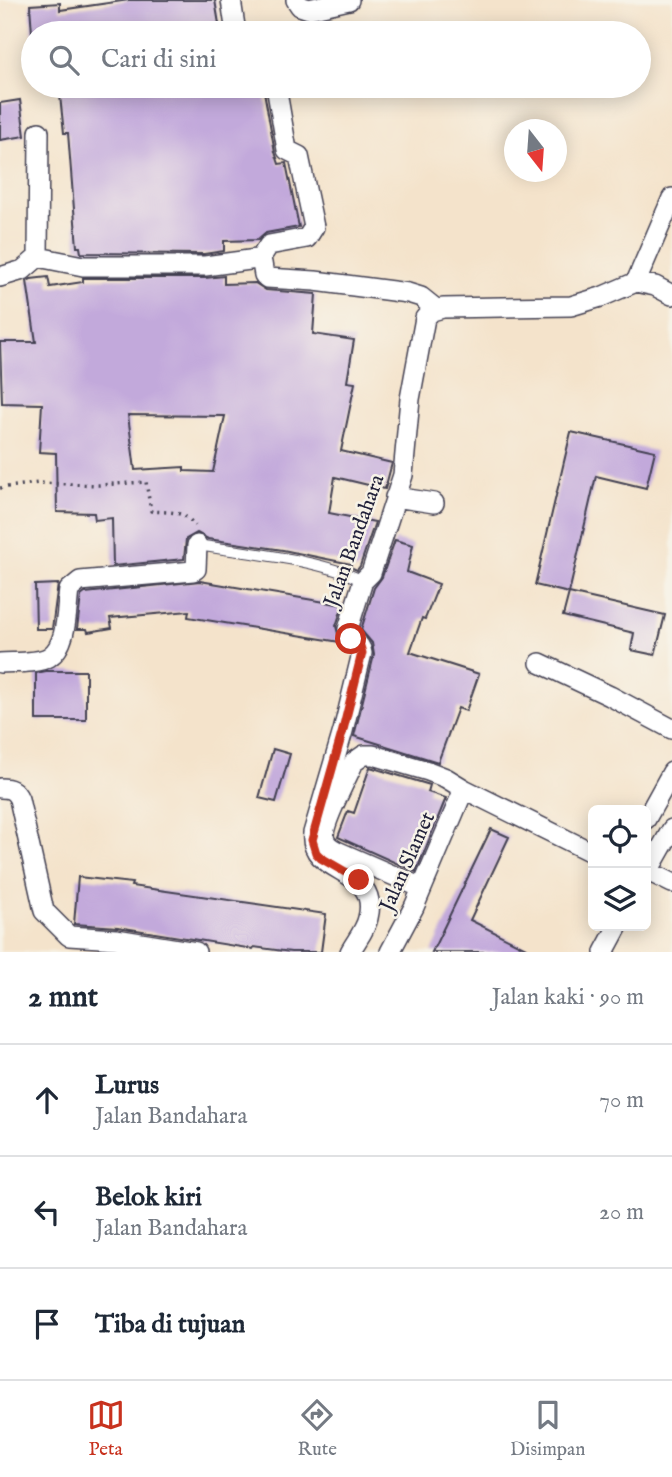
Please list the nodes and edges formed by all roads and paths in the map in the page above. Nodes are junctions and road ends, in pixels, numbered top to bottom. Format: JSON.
{"nodes":[{"id":1,"x":231,"y":0,"type":"edge"},
{"id":2,"x":349,"y":0,"type":"edge"},
{"id":3,"x":298,"y":3,"type":"edge"},
{"id":4,"x":234,"y":21,"type":"edge"},
{"id":5,"x":278,"y":98,"type":"edge"},
{"id":6,"x":38,"y":132,"type":"dead end"},
{"id":7,"x":672,"y":198,"type":"edge"},
{"id":8,"x":38,"y":257,"type":"junction"},
{"id":9,"x":259,"y":260,"type":"junction"},
{"id":10,"x":0,"y":277,"type":"edge"},
{"id":11,"x":636,"y":282,"type":"junction"},
{"id":12,"x":672,"y":295,"type":"edge"},
{"id":13,"x":436,"y":309,"type":"junction"},
{"id":14,"x":0,"y":488,"type":"edge"},
{"id":15,"x":395,"y":497,"type":"junction"},
{"id":16,"x":434,"y":503,"type":"dead end"},
{"id":17,"x":197,"y":545,"type":"junction"},
{"id":18,"x":363,"y":581,"type":"junction"},
{"id":19,"x":0,"y":663,"type":"edge"},
{"id":20,"x":540,"y":663,"type":"dead end"},
{"id":21,"x":672,"y":729,"type":"edge"},
{"id":22,"x":672,"y":772,"type":"edge"},
{"id":23,"x":0,"y":788,"type":"edge"},
{"id":24,"x":464,"y":789,"type":"junction"},
{"id":25,"x":651,"y":810,"type":"edge"},
{"id":26,"x":672,"y":829,"type":"edge"},
{"id":27,"x":588,"y":851,"type":"edge"},
{"id":28,"x":650,"y":868,"type":"edge"},
{"id":29,"x":651,"y":875,"type":"edge"},
{"id":30,"x":672,"y":883,"type":"edge"},
{"id":31,"x":422,"y":888,"type":"junction"},
{"id":32,"x":615,"y":931,"type":"edge"},
{"id":33,"x":196,"y":952,"type":"edge"},
{"id":34,"x":350,"y":952,"type":"edge"},
{"id":35,"x":390,"y":952,"type":"edge"},
{"id":36,"x":604,"y":952,"type":"edge"}],
"edges":[{"from":1,"to":4,"type":"street"},
{"from":2,"to":3,"type":"street"},
{"from":5,"to":9,"type":"street"},
{"from":6,"to":8,"type":"street"},
{"from":7,"to":11,"type":"street"},
{"from":8,"to":9,"type":"street"},
{"from":8,"to":10,"type":"street"},
{"from":9,"to":13,"type":"street"},
{"from":11,"to":12,"type":"street"},
{"from":11,"to":13,"type":"street"},
{"from":13,"to":15,"type":"street","name":"Jalan Bandahara"},
{"from":14,"to":17,"type":"path"},
{"from":15,"to":16,"type":"street"},
{"from":15,"to":18,"type":"street","name":"Jalan Bandahara"},
{"from":17,"to":18,"type":"lane"},
{"from":17,"to":19,"type":"street"},
{"from":18,"to":34,"type":"street","name":"Jalan Bandahara"},
{"from":20,"to":21,"type":"street"},
{"from":22,"to":25,"type":"street"},
{"from":23,"to":33,"type":"street"},
{"from":24,"to":27,"type":"street"},
{"from":24,"to":31,"type":"street","name":"Jalan Slamet"},
{"from":24,"to":31,"type":"street"},
{"from":26,"to":28,"type":"street"},
{"from":29,"to":30,"type":"street"},
{"from":31,"to":35,"type":"street","name":"Jalan Slamet"},
{"from":32,"to":36,"type":"street"}]}
